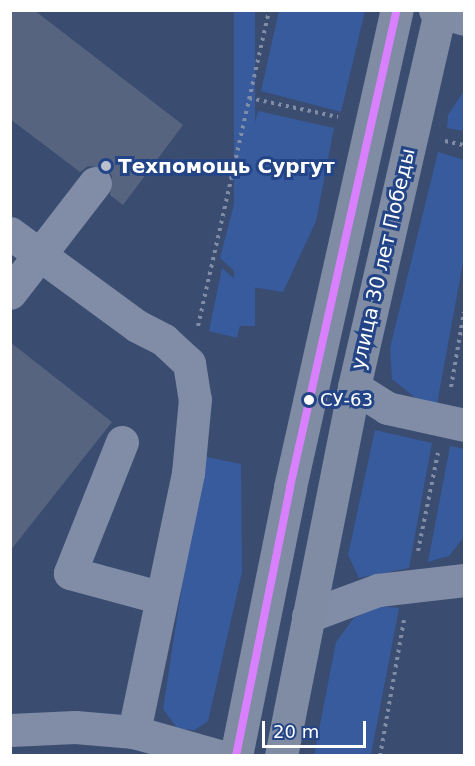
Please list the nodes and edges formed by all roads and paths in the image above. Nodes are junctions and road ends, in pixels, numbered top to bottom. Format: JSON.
{"nodes":[{"id":1,"x":397,"y":10,"type":"edge"},
{"id":2,"x":445,"y":13,"type":"edge"},
{"id":3,"x":94,"y":183,"type":"dead end"},
{"id":4,"x":10,"y":233,"type":"edge"},
{"id":5,"x":40,"y":256,"type":"junction"},
{"id":6,"x":10,"y":293,"type":"edge"},
{"id":7,"x":465,"y":312,"type":"edge"},
{"id":8,"x":354,"y":387,"type":"junction"},
{"id":9,"x":455,"y":423,"type":"edge"},
{"id":10,"x":122,"y":441,"type":"dead end"},
{"id":11,"x":465,"y":580,"type":"edge"},
{"id":12,"x":411,"y":585,"type":"junction"},
{"id":13,"x":159,"y":597,"type":"junction"},
{"id":14,"x":308,"y":616,"type":"junction"},
{"id":15,"x":10,"y":730,"type":"edge"},
{"id":16,"x":134,"y":732,"type":"junction"},
{"id":17,"x":219,"y":756,"type":"edge"},
{"id":18,"x":236,"y":756,"type":"edge"},
{"id":19,"x":281,"y":756,"type":"edge"},
{"id":20,"x":380,"y":756,"type":"edge"}],
"edges":[{"from":1,"to":18,"type":"main road","name":"улица 30 лет Победы"},
{"from":2,"to":8,"type":"main road","name":"улица 30 лет Победы"},
{"from":3,"to":5,"type":"lane"},
{"from":4,"to":5,"type":"lane"},
{"from":5,"to":6,"type":"lane"},
{"from":5,"to":13,"type":"lane"},
{"from":7,"to":9,"type":"path"},
{"from":8,"to":9,"type":"lane"},
{"from":8,"to":14,"type":"main road","name":"улица 30 лет Победы"},
{"from":9,"to":12,"type":"path"},
{"from":10,"to":13,"type":"lane"},
{"from":11,"to":12,"type":"lane"},
{"from":12,"to":14,"type":"lane"},
{"from":12,"to":20,"type":"path"},
{"from":13,"to":16,"type":"lane"},
{"from":14,"to":19,"type":"main road","name":"улица 30 лет Победы"},
{"from":15,"to":16,"type":"lane"},
{"from":16,"to":17,"type":"lane"}]}
